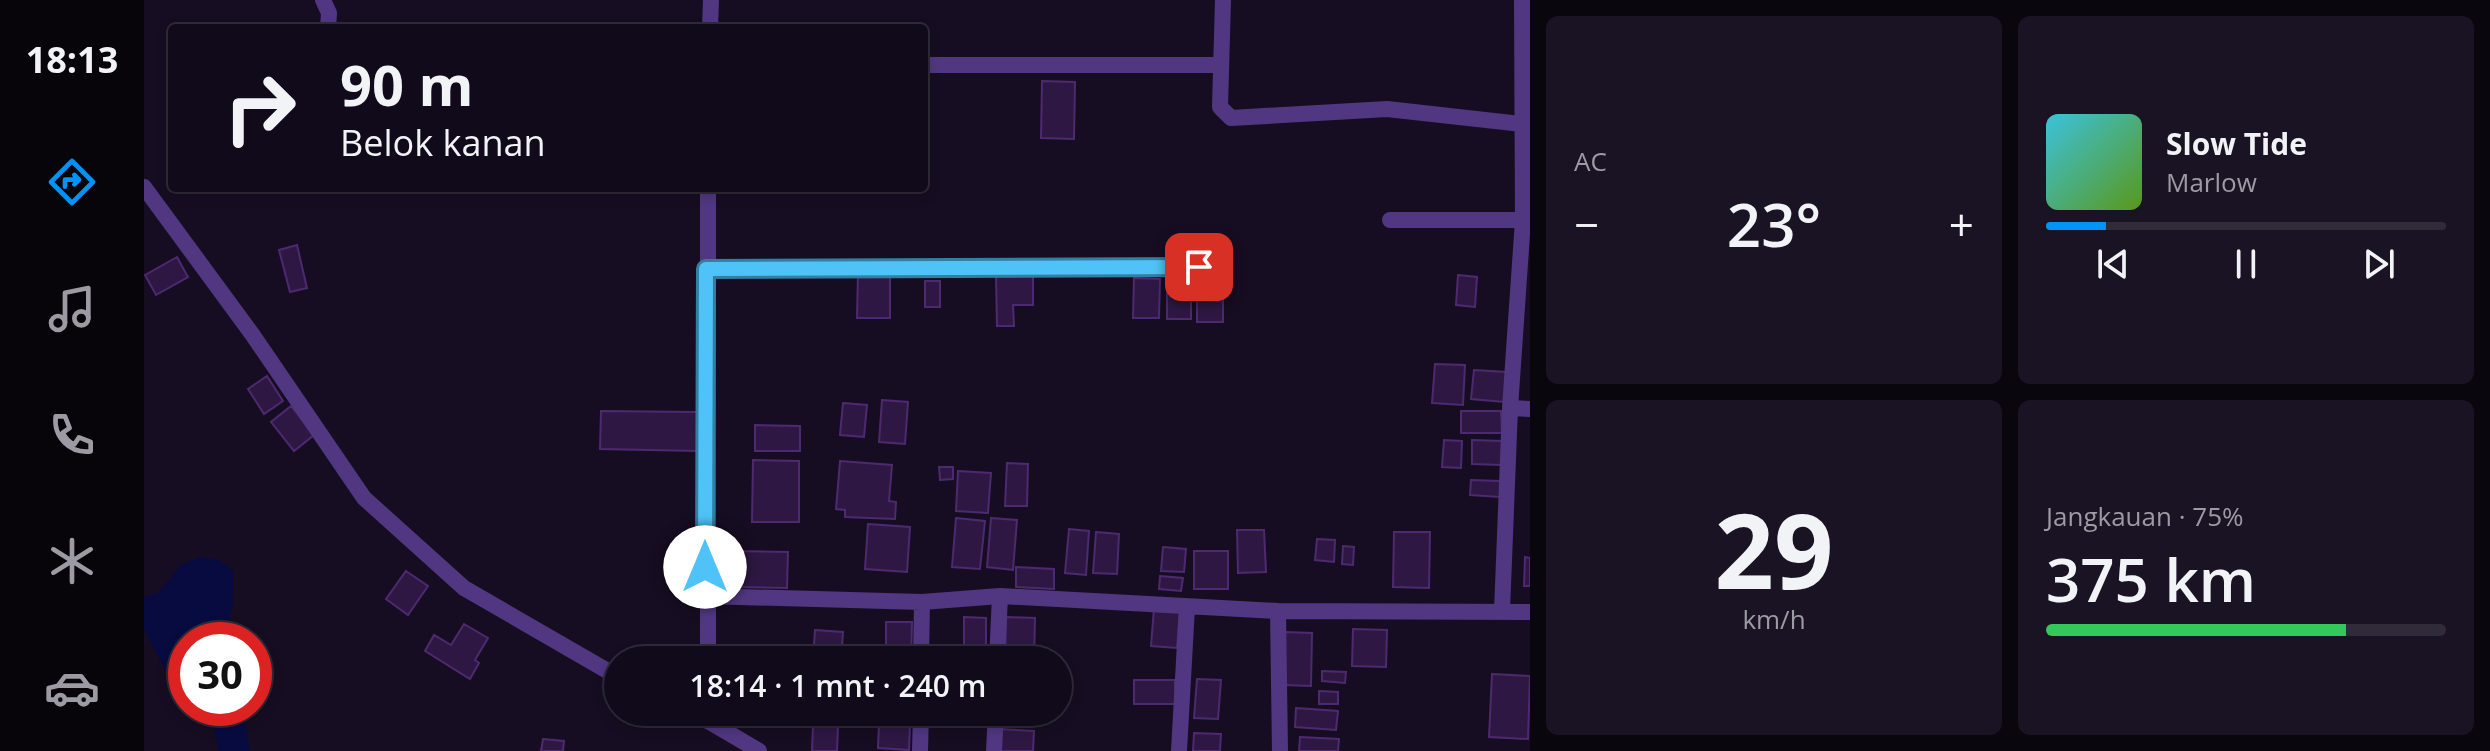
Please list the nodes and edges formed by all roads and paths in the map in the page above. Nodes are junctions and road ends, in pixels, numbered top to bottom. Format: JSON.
{"nodes":[{"id":1,"x":323,"y":0,"type":"edge"},
{"id":2,"x":711,"y":0,"type":"edge"},
{"id":3,"x":1223,"y":0,"type":"edge"},
{"id":4,"x":1522,"y":0,"type":"edge"},
{"id":5,"x":328,"y":24,"type":"edge"},
{"id":6,"x":710,"y":24,"type":"edge"},
{"id":7,"x":928,"y":65,"type":"edge"},
{"id":8,"x":1221,"y":65,"type":"junction"},
{"id":9,"x":1527,"y":125,"type":"edge"},
{"id":10,"x":144,"y":187,"type":"edge"},
{"id":11,"x":708,"y":192,"type":"edge"},
{"id":12,"x":1390,"y":220,"type":"dead end"},
{"id":13,"x":1523,"y":220,"type":"junction"},
{"id":14,"x":1199,"y":267,"type":"dead end"},
{"id":15,"x":706,"y":269,"type":"junction"},
{"id":16,"x":1510,"y":408,"type":"junction"},
{"id":17,"x":1530,"y":409,"type":"edge"},
{"id":18,"x":705,"y":596,"type":"junction"},
{"id":19,"x":1000,"y":596,"type":"junction"},
{"id":20,"x":922,"y":602,"type":"junction"},
{"id":21,"x":1187,"y":607,"type":"junction"},
{"id":22,"x":1278,"y":611,"type":"junction"},
{"id":23,"x":1502,"y":611,"type":"junction"},
{"id":24,"x":1530,"y":612,"type":"edge"},
{"id":25,"x":707,"y":646,"type":"edge"},
{"id":26,"x":921,"y":646,"type":"edge"},
{"id":27,"x":998,"y":646,"type":"edge"},
{"id":28,"x":604,"y":669,"type":"edge"},
{"id":29,"x":723,"y":726,"type":"edge"},
{"id":30,"x":921,"y":726,"type":"edge"},
{"id":31,"x":995,"y":726,"type":"edge"},
{"id":32,"x":759,"y":751,"type":"edge"},
{"id":33,"x":920,"y":751,"type":"edge"},
{"id":34,"x":994,"y":751,"type":"edge"},
{"id":35,"x":1179,"y":751,"type":"edge"},
{"id":36,"x":1280,"y":751,"type":"edge"}],
"edges":[{"from":1,"to":5,"type":"street"},
{"from":2,"to":6,"type":"street"},
{"from":3,"to":8,"type":"street"},
{"from":4,"to":9,"type":"street"},
{"from":7,"to":8,"type":"street"},
{"from":8,"to":9,"type":"street"},
{"from":9,"to":13,"type":"street"},
{"from":10,"to":28,"type":"street"},
{"from":11,"to":15,"type":"street"},
{"from":12,"to":13,"type":"street"},
{"from":13,"to":16,"type":"street"},
{"from":14,"to":15,"type":"street"},
{"from":15,"to":18,"type":"street"},
{"from":16,"to":17,"type":"street"},
{"from":16,"to":23,"type":"street"},
{"from":18,"to":20,"type":"street"},
{"from":18,"to":25,"type":"street"},
{"from":19,"to":20,"type":"street"},
{"from":19,"to":21,"type":"street"},
{"from":19,"to":27,"type":"street"},
{"from":20,"to":26,"type":"street"},
{"from":21,"to":22,"type":"street"},
{"from":21,"to":35,"type":"street"},
{"from":22,"to":23,"type":"street"},
{"from":22,"to":36,"type":"street"},
{"from":23,"to":24,"type":"street"},
{"from":29,"to":32,"type":"street"},
{"from":30,"to":33,"type":"street"},
{"from":31,"to":34,"type":"street"}]}
